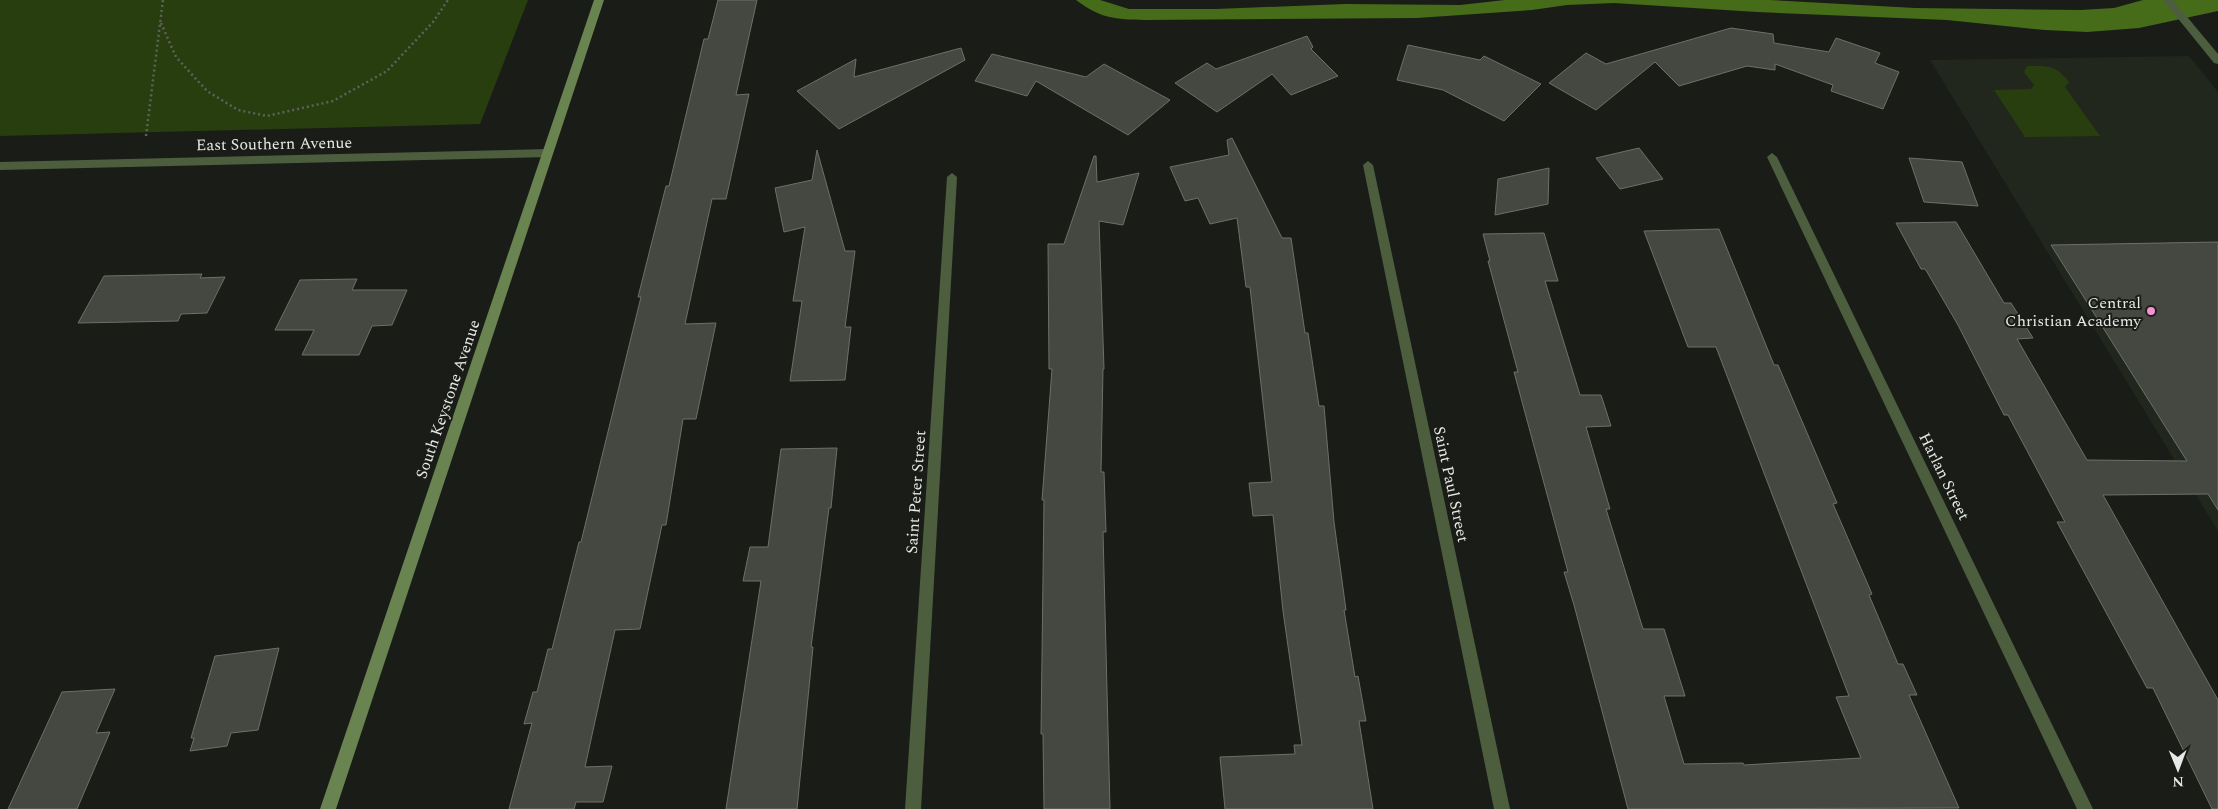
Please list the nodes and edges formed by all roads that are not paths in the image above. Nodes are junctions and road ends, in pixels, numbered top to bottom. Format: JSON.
{"nodes":[{"id":1,"x":599,"y":0,"type":"edge"},
{"id":2,"x":2168,"y":0,"type":"edge"},
{"id":3,"x":2218,"y":61,"type":"edge"},
{"id":4,"x":548,"y":153,"type":"junction"},
{"id":5,"x":1772,"y":158,"type":"dead end"},
{"id":6,"x":1368,"y":165,"type":"dead end"},
{"id":7,"x":0,"y":166,"type":"edge"},
{"id":8,"x":952,"y":177,"type":"dead end"},
{"id":9,"x":328,"y":809,"type":"edge"},
{"id":10,"x":913,"y":809,"type":"edge"},
{"id":11,"x":1502,"y":809,"type":"edge"},
{"id":12,"x":2085,"y":809,"type":"edge"}],
"edges":[{"from":1,"to":4,"type":"main road","name":"South Keystone Avenue"},
{"from":2,"to":3,"type":"street"},
{"from":4,"to":7,"type":"street","name":"East Southern Avenue"},
{"from":4,"to":9,"type":"main road","name":"South Keystone Avenue"},
{"from":5,"to":12,"type":"street","name":"Harlan Street"},
{"from":6,"to":11,"type":"street","name":"Saint Paul Street"},
{"from":8,"to":10,"type":"street","name":"Saint Peter Street"}]}
